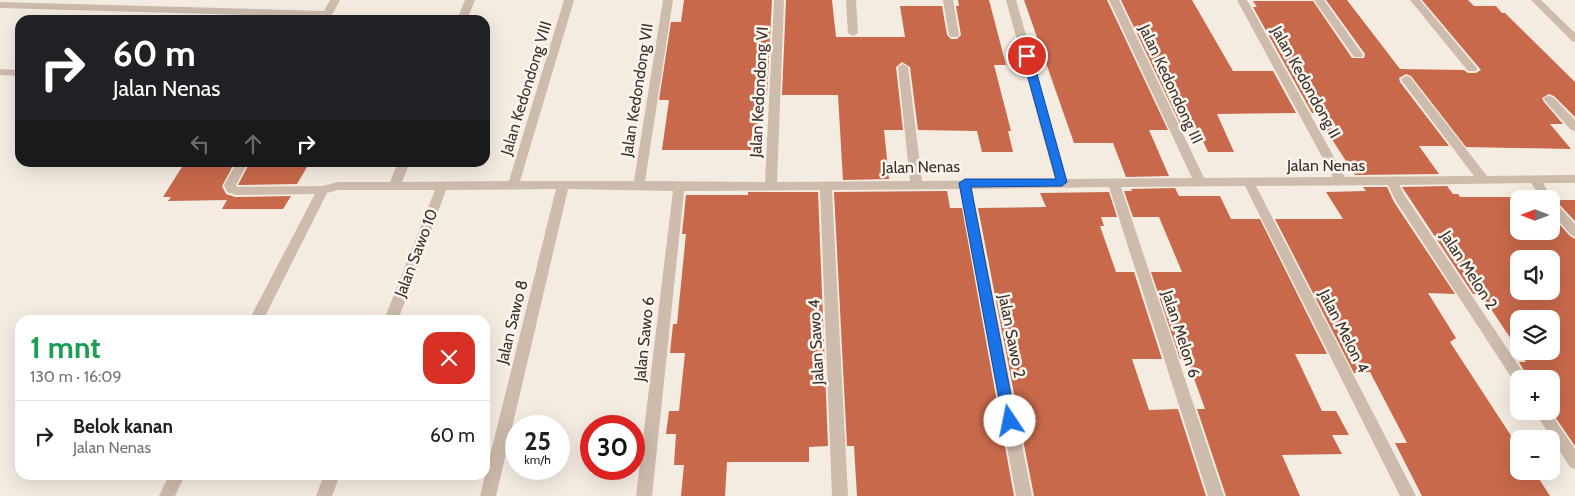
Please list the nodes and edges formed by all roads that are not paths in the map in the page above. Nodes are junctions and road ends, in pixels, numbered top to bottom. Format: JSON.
{"nodes":[{"id":1,"x":336,"y":0,"type":"edge"},
{"id":2,"x":470,"y":0,"type":"edge"},
{"id":3,"x":569,"y":0,"type":"edge"},
{"id":4,"x":668,"y":0,"type":"edge"},
{"id":5,"x":779,"y":0,"type":"edge"},
{"id":6,"x":851,"y":0,"type":"edge"},
{"id":7,"x":948,"y":0,"type":"edge"},
{"id":8,"x":1011,"y":0,"type":"edge"},
{"id":9,"x":1114,"y":0,"type":"edge"},
{"id":10,"x":1242,"y":0,"type":"edge"},
{"id":11,"x":1319,"y":0,"type":"edge"},
{"id":12,"x":1416,"y":0,"type":"edge"},
{"id":13,"x":1536,"y":0,"type":"edge"},
{"id":14,"x":0,"y":5,"type":"edge"},
{"id":15,"x":272,"y":15,"type":"edge"},
{"id":16,"x":327,"y":15,"type":"edge"},
{"id":17,"x":464,"y":15,"type":"edge"},
{"id":18,"x":854,"y":33,"type":"dead end"},
{"id":19,"x":954,"y":35,"type":"dead end"},
{"id":20,"x":1575,"y":39,"type":"edge"},
{"id":21,"x":1358,"y":55,"type":"dead end"},
{"id":22,"x":902,"y":67,"type":"dead end"},
{"id":23,"x":1472,"y":69,"type":"dead end"},
{"id":24,"x":0,"y":72,"type":"edge"},
{"id":25,"x":15,"y":73,"type":"edge"},
{"id":26,"x":1406,"y":79,"type":"dead end"},
{"id":27,"x":1549,"y":99,"type":"dead end"},
{"id":28,"x":1575,"y":127,"type":"edge"},
{"id":29,"x":240,"y":167,"type":"edge"},
{"id":30,"x":402,"y":167,"type":"edge"},
{"id":31,"x":1575,"y":179,"type":"edge"},
{"id":32,"x":1391,"y":180,"type":"junction"},
{"id":33,"x":1484,"y":180,"type":"junction"},
{"id":34,"x":1534,"y":180,"type":"junction"},
{"id":35,"x":1248,"y":181,"type":"junction"},
{"id":36,"x":1341,"y":181,"type":"junction"},
{"id":37,"x":1062,"y":182,"type":"junction"},
{"id":38,"x":1113,"y":182,"type":"junction"},
{"id":39,"x":1200,"y":182,"type":"junction"},
{"id":40,"x":916,"y":183,"type":"junction"},
{"id":41,"x":965,"y":183,"type":"junction"},
{"id":42,"x":639,"y":185,"type":"junction"},
{"id":43,"x":442,"y":186,"type":"junction"},
{"id":44,"x":513,"y":186,"type":"junction"},
{"id":45,"x":563,"y":186,"type":"junction"},
{"id":46,"x":771,"y":186,"type":"junction"},
{"id":47,"x":826,"y":186,"type":"junction"},
{"id":48,"x":394,"y":187,"type":"junction"},
{"id":49,"x":679,"y":187,"type":"junction"},
{"id":50,"x":323,"y":190,"type":"junction"},
{"id":51,"x":1541,"y":190,"type":"edge"},
{"id":52,"x":1560,"y":214,"type":"edge"},
{"id":53,"x":1575,"y":232,"type":"edge"},
{"id":54,"x":259,"y":315,"type":"edge"},
{"id":55,"x":393,"y":315,"type":"edge"},
{"id":56,"x":1514,"y":370,"type":"edge"},
{"id":57,"x":1547,"y":420,"type":"edge"},
{"id":58,"x":1575,"y":462,"type":"edge"},
{"id":59,"x":174,"y":480,"type":"edge"},
{"id":60,"x":330,"y":480,"type":"edge"},
{"id":61,"x":166,"y":496,"type":"edge"},
{"id":62,"x":324,"y":496,"type":"edge"},
{"id":63,"x":488,"y":496,"type":"edge"},
{"id":64,"x":644,"y":496,"type":"edge"},
{"id":65,"x":840,"y":496,"type":"edge"},
{"id":66,"x":1024,"y":496,"type":"edge"},
{"id":67,"x":1216,"y":496,"type":"edge"},
{"id":68,"x":1408,"y":496,"type":"edge"}],
"edges":[{"from":1,"to":16,"type":"street"},
{"from":2,"to":17,"type":"street"},
{"from":3,"to":44,"type":"street","name":"Jalan Kedondong VIII"},
{"from":4,"to":42,"type":"street","name":"Jalan Kedondong VII"},
{"from":5,"to":46,"type":"street","name":"Jalan Kedondong VI"},
{"from":6,"to":18,"type":"street"},
{"from":7,"to":19,"type":"street"},
{"from":8,"to":37,"type":"street"},
{"from":9,"to":39,"type":"street","name":"Jalan Kedondong III"},
{"from":10,"to":36,"type":"street","name":"Jalan Kedondong II"},
{"from":11,"to":21,"type":"street"},
{"from":12,"to":23,"type":"street"},
{"from":13,"to":20,"type":"street"},
{"from":14,"to":15,"type":"street"},
{"from":22,"to":40,"type":"street"},
{"from":24,"to":25,"type":"street"},
{"from":26,"to":33,"type":"street"},
{"from":27,"to":28,"type":"street"},
{"from":29,"to":50,"type":"street","name":"Jalan Nenas"},
{"from":30,"to":48,"type":"street"},
{"from":31,"to":34,"type":"street","name":"Jalan Nenas"},
{"from":32,"to":33,"type":"street","name":"Jalan Nenas"},
{"from":32,"to":36,"type":"street","name":"Jalan Nenas"},
{"from":32,"to":56,"type":"street","name":"Jalan Melon 2"},
{"from":33,"to":34,"type":"street","name":"Jalan Nenas"},
{"from":34,"to":51,"type":"street"},
{"from":35,"to":36,"type":"street","name":"Jalan Nenas"},
{"from":35,"to":39,"type":"street","name":"Jalan Nenas"},
{"from":35,"to":68,"type":"street","name":"Jalan Melon 4"},
{"from":37,"to":38,"type":"street","name":"Jalan Nenas"},
{"from":37,"to":41,"type":"street","name":"Jalan Nenas"},
{"from":38,"to":39,"type":"street","name":"Jalan Nenas"},
{"from":38,"to":67,"type":"street","name":"Jalan Melon 6"},
{"from":40,"to":41,"type":"street","name":"Jalan Nenas"},
{"from":40,"to":47,"type":"street","name":"Jalan Nenas"},
{"from":41,"to":66,"type":"street","name":"Jalan Sawo 2"},
{"from":42,"to":45,"type":"street","name":"Jalan Nenas"},
{"from":42,"to":49,"type":"street","name":"Jalan Nenas"},
{"from":43,"to":44,"type":"street","name":"Jalan Nenas"},
{"from":43,"to":48,"type":"street","name":"Jalan Nenas"},
{"from":43,"to":55,"type":"street","name":"Jalan Sawo 10"},
{"from":44,"to":45,"type":"street","name":"Jalan Nenas"},
{"from":45,"to":63,"type":"street","name":"Jalan Sawo 8"},
{"from":46,"to":47,"type":"street","name":"Jalan Nenas"},
{"from":46,"to":49,"type":"street","name":"Jalan Nenas"},
{"from":47,"to":65,"type":"street","name":"Jalan Sawo 4"},
{"from":48,"to":50,"type":"street","name":"Jalan Nenas"},
{"from":49,"to":64,"type":"street","name":"Jalan Sawo 6"},
{"from":50,"to":54,"type":"street"},
{"from":52,"to":53,"type":"street"},
{"from":57,"to":58,"type":"street"},
{"from":59,"to":61,"type":"street"},
{"from":60,"to":62,"type":"street"}]}
